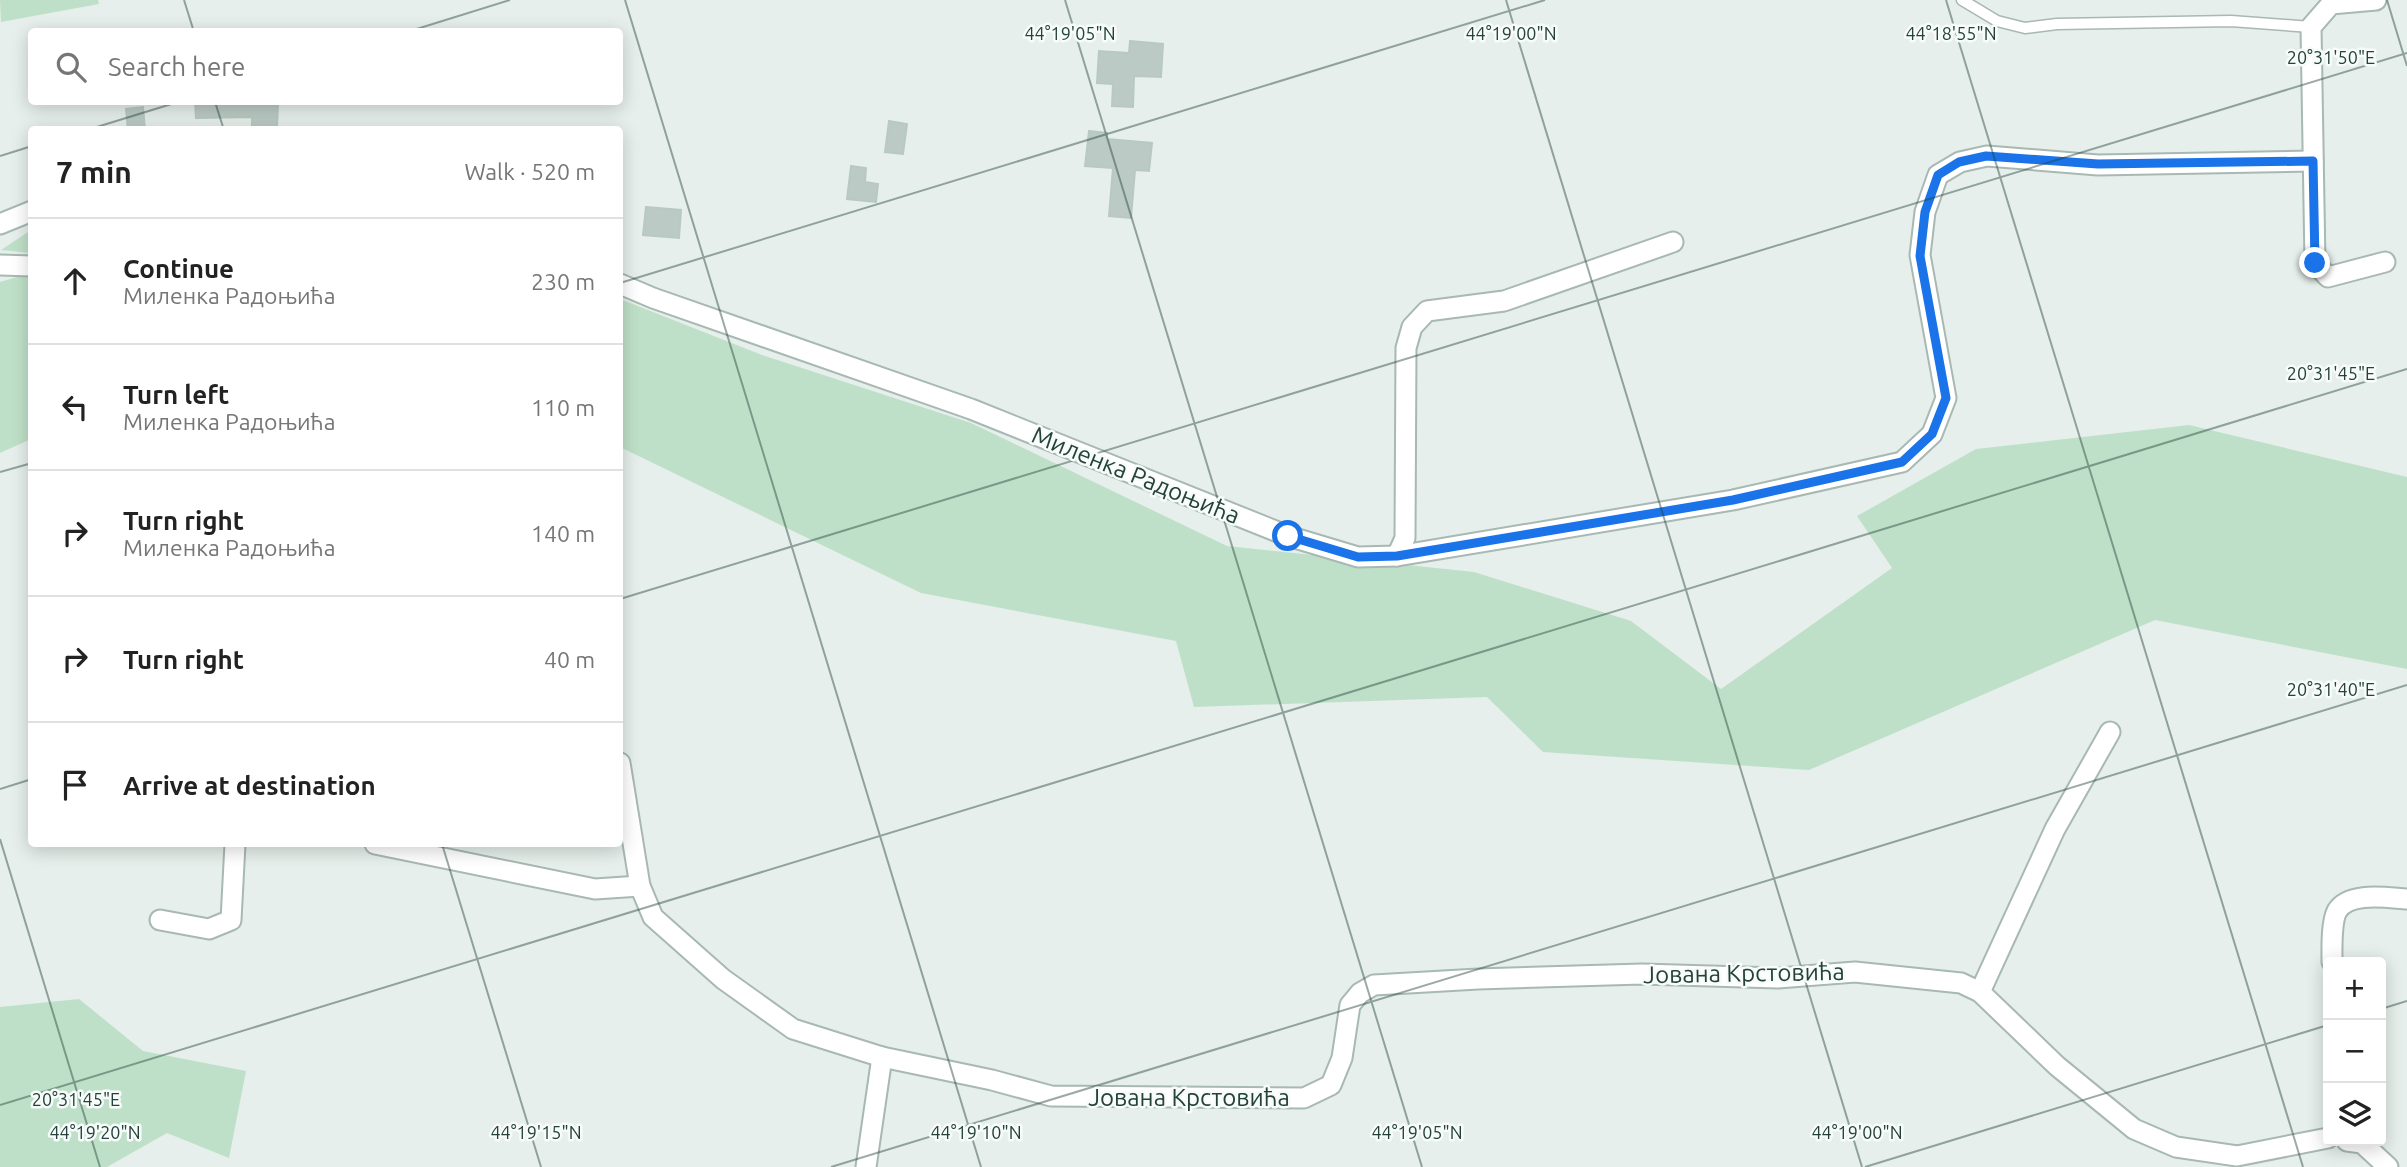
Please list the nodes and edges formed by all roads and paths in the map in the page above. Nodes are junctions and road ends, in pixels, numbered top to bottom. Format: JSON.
{"nodes":[{"id":1,"x":1962,"y":0,"type":"edge"},
{"id":2,"x":2376,"y":0,"type":"edge"},
{"id":3,"x":2311,"y":27,"type":"junction"},
{"id":4,"x":2313,"y":161,"type":"junction"},
{"id":5,"x":28,"y":213,"type":"edge"},
{"id":6,"x":0,"y":224,"type":"edge"},
{"id":7,"x":1673,"y":242,"type":"dead end"},
{"id":8,"x":2385,"y":262,"type":"dead end"},
{"id":9,"x":0,"y":265,"type":"edge"},
{"id":10,"x":28,"y":266,"type":"edge"},
{"id":11,"x":623,"y":285,"type":"edge"},
{"id":12,"x":1397,"y":556,"type":"junction"},
{"id":13,"x":2109,"y":732,"type":"dead end"},
{"id":14,"x":623,"y":781,"type":"edge"},
{"id":15,"x":235,"y":847,"type":"edge"},
{"id":16,"x":389,"y":847,"type":"edge"},
{"id":17,"x":640,"y":886,"type":"junction"},
{"id":18,"x":2407,"y":899,"type":"edge"},
{"id":19,"x":160,"y":920,"type":"dead end"},
{"id":20,"x":2332,"y":957,"type":"edge"},
{"id":21,"x":1980,"y":992,"type":"junction"},
{"id":22,"x":881,"y":1056,"type":"junction"},
{"id":23,"x":2323,"y":1139,"type":"edge"},
{"id":24,"x":2365,"y":1146,"type":"edge"},
{"id":25,"x":866,"y":1167,"type":"edge"},
{"id":26,"x":2388,"y":1167,"type":"edge"}],
"edges":[{"from":1,"to":3,"type":"lane"},
{"from":2,"to":3,"type":"street"},
{"from":3,"to":4,"type":"street"},
{"from":4,"to":8,"type":"street"},
{"from":4,"to":12,"type":"street","name":"Миленка Радоњића"},
{"from":5,"to":6,"type":"street"},
{"from":7,"to":12,"type":"street"},
{"from":9,"to":10,"type":"street"},
{"from":11,"to":12,"type":"street","name":"Миленка Радоњића"},
{"from":13,"to":21,"type":"street"},
{"from":14,"to":17,"type":"street","name":"Јована Крстовића"},
{"from":15,"to":19,"type":"street"},
{"from":16,"to":17,"type":"street"},
{"from":17,"to":22,"type":"street","name":"Јована Крстовића"},
{"from":18,"to":20,"type":"street"},
{"from":21,"to":22,"type":"street","name":"Јована Крстовића"},
{"from":21,"to":23,"type":"street","name":"Јована Крстовића"},
{"from":22,"to":25,"type":"street"},
{"from":24,"to":26,"type":"street"}]}
